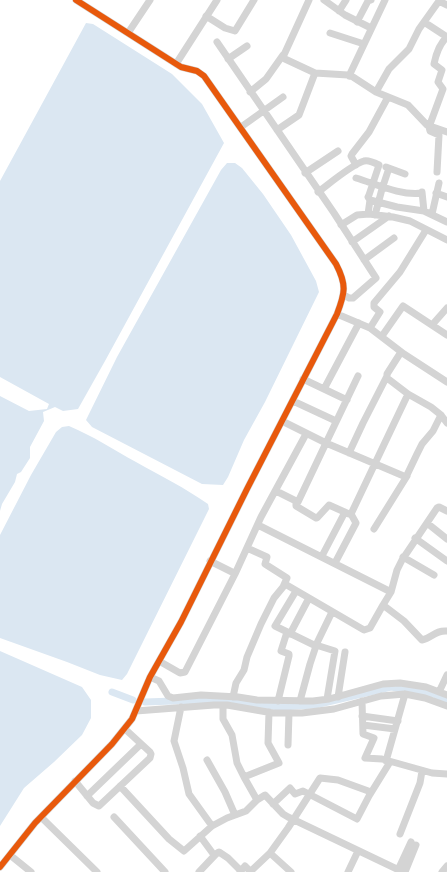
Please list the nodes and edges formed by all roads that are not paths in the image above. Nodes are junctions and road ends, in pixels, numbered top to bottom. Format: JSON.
{"nodes":[{"id":1,"x":76,"y":0,"type":"edge"},
{"id":2,"x":150,"y":0,"type":"edge"},
{"id":3,"x":217,"y":0,"type":"edge"},
{"id":4,"x":254,"y":0,"type":"edge"},
{"id":5,"x":309,"y":0,"type":"edge"},
{"id":6,"x":324,"y":0,"type":"edge"},
{"id":7,"x":346,"y":0,"type":"edge"},
{"id":8,"x":371,"y":0,"type":"edge"},
{"id":9,"x":385,"y":0,"type":"edge"},
{"id":10,"x":86,"y":3,"type":"edge"},
{"id":11,"x":447,"y":5,"type":"edge"},
{"id":12,"x":339,"y":11,"type":"junction"},
{"id":13,"x":206,"y":16,"type":"junction"},
{"id":14,"x":357,"y":22,"type":"junction"},
{"id":15,"x":424,"y":22,"type":"junction"},
{"id":16,"x":371,"y":28,"type":"junction"},
{"id":17,"x":128,"y":33,"type":"junction"},
{"id":18,"x":330,"y":33,"type":"dead end"},
{"id":19,"x":447,"y":37,"type":"edge"},
{"id":20,"x":217,"y":42,"type":"dead end"},
{"id":21,"x":364,"y":44,"type":"junction"},
{"id":22,"x":247,"y":46,"type":"dead end"},
{"id":23,"x":283,"y":55,"type":"junction"},
{"id":24,"x":228,"y":59,"type":"junction"},
{"id":25,"x":175,"y":63,"type":"junction"},
{"id":26,"x":315,"y":73,"type":"junction"},
{"id":27,"x":349,"y":76,"type":"junction"},
{"id":28,"x":445,"y":88,"type":"edge"},
{"id":29,"x":250,"y":92,"type":"junction"},
{"id":30,"x":376,"y":92,"type":"junction"},
{"id":31,"x":388,"y":97,"type":"junction"},
{"id":32,"x":283,"y":98,"type":"dead end"},
{"id":33,"x":264,"y":111,"type":"junction"},
{"id":34,"x":241,"y":127,"type":"junction"},
{"id":35,"x":429,"y":127,"type":"junction"},
{"id":36,"x":277,"y":130,"type":"junction"},
{"id":37,"x":447,"y":132,"type":"edge"},
{"id":38,"x":338,"y":151,"type":"dead end"},
{"id":39,"x":356,"y":165,"type":"junction"},
{"id":40,"x":382,"y":166,"type":"dead end"},
{"id":41,"x":389,"y":168,"type":"junction"},
{"id":42,"x":305,"y":172,"type":"junction"},
{"id":43,"x":437,"y":172,"type":"dead end"},
{"id":44,"x":405,"y":174,"type":"dead end"},
{"id":45,"x":356,"y":178,"type":"dead end"},
{"id":46,"x":373,"y":183,"type":"junction"},
{"id":47,"x":439,"y":183,"type":"dead end"},
{"id":48,"x":383,"y":186,"type":"junction"},
{"id":49,"x":318,"y":192,"type":"junction"},
{"id":50,"x":436,"y":193,"type":"junction"},
{"id":51,"x":447,"y":197,"type":"edge"},
{"id":52,"x":370,"y":200,"type":"junction"},
{"id":53,"x":378,"y":202,"type":"junction"},
{"id":54,"x":424,"y":211,"type":"junction"},
{"id":55,"x":432,"y":214,"type":"junction"},
{"id":56,"x":371,"y":215,"type":"junction"},
{"id":57,"x":389,"y":216,"type":"junction"},
{"id":58,"x":447,"y":222,"type":"edge"},
{"id":59,"x":341,"y":225,"type":"junction"},
{"id":60,"x":426,"y":230,"type":"junction"},
{"id":61,"x":394,"y":238,"type":"dead end"},
{"id":62,"x":447,"y":239,"type":"edge"},
{"id":63,"x":352,"y":242,"type":"junction"},
{"id":64,"x":364,"y":260,"type":"junction"},
{"id":65,"x":344,"y":295,"type":"junction"},
{"id":66,"x":447,"y":308,"type":"edge"},
{"id":67,"x":337,"y":314,"type":"junction"},
{"id":68,"x":359,"y":323,"type":"junction"},
{"id":69,"x":432,"y":325,"type":"junction"},
{"id":70,"x":370,"y":328,"type":"junction"},
{"id":71,"x":447,"y":335,"type":"edge"},
{"id":72,"x":382,"y":336,"type":"junction"},
{"id":73,"x":401,"y":352,"type":"junction"},
{"id":74,"x":358,"y":376,"type":"dead end"},
{"id":75,"x":387,"y":376,"type":"junction"},
{"id":76,"x":303,"y":379,"type":"junction"},
{"id":77,"x":447,"y":382,"type":"edge"},
{"id":78,"x":324,"y":389,"type":"junction"},
{"id":79,"x":408,"y":394,"type":"junction"},
{"id":80,"x":346,"y":400,"type":"junction"},
{"id":81,"x":293,"y":401,"type":"junction"},
{"id":82,"x":445,"y":418,"type":"edge"},
{"id":83,"x":282,"y":421,"type":"junction"},
{"id":84,"x":336,"y":421,"type":"junction"},
{"id":85,"x":306,"y":434,"type":"junction"},
{"id":86,"x":326,"y":443,"type":"junction"},
{"id":87,"x":349,"y":453,"type":"junction"},
{"id":88,"x":375,"y":464,"type":"junction"},
{"id":89,"x":407,"y":476,"type":"junction"},
{"id":90,"x":276,"y":491,"type":"junction"},
{"id":91,"x":296,"y":502,"type":"junction"},
{"id":92,"x":447,"y":511,"type":"edge"},
{"id":93,"x":348,"y":513,"type":"junction"},
{"id":94,"x":426,"y":523,"type":"junction"},
{"id":95,"x":258,"y":525,"type":"junction"},
{"id":96,"x":374,"y":529,"type":"dead end"},
{"id":97,"x":415,"y":538,"type":"junction"},
{"id":98,"x":447,"y":539,"type":"edge"},
{"id":99,"x":248,"y":548,"type":"junction"},
{"id":100,"x":322,"y":556,"type":"junction"},
{"id":101,"x":403,"y":557,"type":"junction"},
{"id":102,"x":210,"y":561,"type":"junction"},
{"id":103,"x":447,"y":561,"type":"edge"},
{"id":104,"x":335,"y":563,"type":"junction"},
{"id":105,"x":232,"y":572,"type":"dead end"},
{"id":106,"x":434,"y":575,"type":"dead end"},
{"id":107,"x":284,"y":584,"type":"junction"},
{"id":108,"x":296,"y":591,"type":"junction"},
{"id":109,"x":391,"y":592,"type":"junction"},
{"id":110,"x":309,"y":598,"type":"junction"},
{"id":111,"x":383,"y":605,"type":"junction"},
{"id":112,"x":332,"y":612,"type":"junction"},
{"id":113,"x":447,"y":631,"type":"edge"},
{"id":114,"x":288,"y":633,"type":"junction"},
{"id":115,"x":316,"y":645,"type":"junction"},
{"id":116,"x":345,"y":652,"type":"dead end"},
{"id":117,"x":159,"y":661,"type":"junction"},
{"id":118,"x":150,"y":677,"type":"junction"},
{"id":119,"x":446,"y":679,"type":"edge"},
{"id":120,"x":439,"y":692,"type":"junction"},
{"id":121,"x":405,"y":694,"type":"junction"},
{"id":122,"x":447,"y":695,"type":"edge"},
{"id":123,"x":232,"y":697,"type":"junction"},
{"id":124,"x":338,"y":697,"type":"junction"},
{"id":125,"x":327,"y":699,"type":"junction"},
{"id":126,"x":278,"y":701,"type":"junction"},
{"id":127,"x":300,"y":701,"type":"junction"},
{"id":128,"x":362,"y":701,"type":"junction"},
{"id":129,"x":223,"y":705,"type":"junction"},
{"id":130,"x":447,"y":706,"type":"edge"},
{"id":131,"x":181,"y":707,"type":"junction"},
{"id":132,"x":136,"y":711,"type":"junction"},
{"id":133,"x":269,"y":712,"type":"junction"},
{"id":134,"x":289,"y":713,"type":"junction"},
{"id":135,"x":362,"y":716,"type":"junction"},
{"id":136,"x":398,"y":721,"type":"junction"},
{"id":137,"x":363,"y":726,"type":"junction"},
{"id":138,"x":126,"y":729,"type":"junction"},
{"id":139,"x":396,"y":729,"type":"junction"},
{"id":140,"x":141,"y":744,"type":"junction"},
{"id":141,"x":288,"y":745,"type":"dead end"},
{"id":142,"x":207,"y":760,"type":"dead end"},
{"id":143,"x":388,"y":761,"type":"junction"},
{"id":144,"x":422,"y":771,"type":"junction"},
{"id":145,"x":447,"y":774,"type":"edge"},
{"id":146,"x":244,"y":777,"type":"junction"},
{"id":147,"x":75,"y":781,"type":"junction"},
{"id":148,"x":120,"y":786,"type":"junction"},
{"id":149,"x":371,"y":792,"type":"junction"},
{"id":150,"x":310,"y":795,"type":"junction"},
{"id":151,"x":87,"y":796,"type":"junction"},
{"id":152,"x":257,"y":800,"type":"junction"},
{"id":153,"x":273,"y":804,"type":"junction"},
{"id":154,"x":235,"y":815,"type":"junction"},
{"id":155,"x":41,"y":817,"type":"junction"},
{"id":156,"x":114,"y":817,"type":"dead end"},
{"id":157,"x":293,"y":820,"type":"junction"},
{"id":158,"x":212,"y":826,"type":"junction"},
{"id":159,"x":400,"y":834,"type":"dead end"},
{"id":160,"x":200,"y":836,"type":"junction"},
{"id":161,"x":414,"y":843,"type":"dead end"},
{"id":162,"x":358,"y":852,"type":"junction"},
{"id":163,"x":270,"y":853,"type":"junction"},
{"id":164,"x":10,"y":855,"type":"junction"},
{"id":165,"x":214,"y":855,"type":"junction"},
{"id":166,"x":447,"y":866,"type":"edge"},
{"id":167,"x":0,"y":867,"type":"edge"},
{"id":168,"x":29,"y":871,"type":"edge"},
{"id":169,"x":240,"y":871,"type":"edge"},
{"id":170,"x":402,"y":871,"type":"edge"},
{"id":171,"x":97,"y":872,"type":"edge"},
{"id":172,"x":165,"y":872,"type":"edge"},
{"id":173,"x":199,"y":872,"type":"edge"},
{"id":174,"x":291,"y":872,"type":"edge"},
{"id":175,"x":348,"y":872,"type":"edge"},
{"id":176,"x":442,"y":872,"type":"edge"}],
"edges":[{"from":1,"to":10,"type":"street"},
{"from":2,"to":17,"type":"street"},
{"from":3,"to":13,"type":"street"},
{"from":4,"to":13,"type":"street"},
{"from":5,"to":23,"type":"street"},
{"from":6,"to":12,"type":"street"},
{"from":7,"to":12,"type":"street"},
{"from":8,"to":14,"type":"street"},
{"from":9,"to":16,"type":"street"},
{"from":10,"to":17,"type":"street"},
{"from":11,"to":15,"type":"street"},
{"from":12,"to":14,"type":"street"},
{"from":13,"to":25,"type":"street"},
{"from":14,"to":16,"type":"street"},
{"from":15,"to":19,"type":"street"},
{"from":15,"to":30,"type":"street"},
{"from":16,"to":21,"type":"street"},
{"from":17,"to":25,"type":"street"},
{"from":18,"to":21,"type":"street"},
{"from":19,"to":28,"type":"street"},
{"from":20,"to":24,"type":"street"},
{"from":21,"to":27,"type":"street"},
{"from":22,"to":24,"type":"street"},
{"from":23,"to":26,"type":"street"},
{"from":23,"to":29,"type":"street"},
{"from":24,"to":29,"type":"street"},
{"from":25,"to":34,"type":"street"},
{"from":26,"to":27,"type":"street"},
{"from":26,"to":36,"type":"street"},
{"from":27,"to":30,"type":"street"},
{"from":28,"to":35,"type":"street"},
{"from":29,"to":33,"type":"street"},
{"from":30,"to":31,"type":"street"},
{"from":31,"to":35,"type":"street"},
{"from":31,"to":39,"type":"street"},
{"from":32,"to":33,"type":"street"},
{"from":33,"to":34,"type":"street"},
{"from":33,"to":36,"type":"street"},
{"from":34,"to":65,"type":"street"},
{"from":35,"to":37,"type":"street"},
{"from":35,"to":43,"type":"street"},
{"from":36,"to":42,"type":"street"},
{"from":38,"to":42,"type":"street"},
{"from":39,"to":46,"type":"street"},
{"from":39,"to":49,"type":"street"},
{"from":40,"to":41,"type":"street"},
{"from":41,"to":44,"type":"street"},
{"from":41,"to":48,"type":"street"},
{"from":42,"to":49,"type":"street"},
{"from":45,"to":46,"type":"street"},
{"from":46,"to":48,"type":"street"},
{"from":46,"to":52,"type":"street"},
{"from":47,"to":50,"type":"street"},
{"from":48,"to":53,"type":"street"},
{"from":48,"to":54,"type":"street"},
{"from":49,"to":59,"type":"street"},
{"from":50,"to":51,"type":"street"},
{"from":50,"to":55,"type":"street"},
{"from":52,"to":53,"type":"street"},
{"from":52,"to":56,"type":"street"},
{"from":53,"to":54,"type":"street"},
{"from":53,"to":56,"type":"street"},
{"from":54,"to":55,"type":"street"},
{"from":55,"to":58,"type":"street"},
{"from":56,"to":57,"type":"street"},
{"from":56,"to":59,"type":"street"},
{"from":57,"to":60,"type":"street"},
{"from":57,"to":63,"type":"street"},
{"from":59,"to":63,"type":"street"},
{"from":60,"to":62,"type":"street"},
{"from":60,"to":70,"type":"street"},
{"from":61,"to":64,"type":"street"},
{"from":63,"to":64,"type":"street"},
{"from":64,"to":65,"type":"street"},
{"from":65,"to":67,"type":"street"},
{"from":66,"to":69,"type":"street"},
{"from":67,"to":68,"type":"street"},
{"from":67,"to":76,"type":"street"},
{"from":68,"to":70,"type":"street"},
{"from":68,"to":78,"type":"street"},
{"from":69,"to":71,"type":"street"},
{"from":69,"to":72,"type":"street"},
{"from":70,"to":72,"type":"street"},
{"from":72,"to":73,"type":"street"},
{"from":73,"to":75,"type":"street"},
{"from":73,"to":77,"type":"street"},
{"from":74,"to":80,"type":"street"},
{"from":75,"to":79,"type":"street"},
{"from":75,"to":87,"type":"street"},
{"from":76,"to":78,"type":"street"},
{"from":76,"to":81,"type":"street"},
{"from":78,"to":80,"type":"street"},
{"from":79,"to":82,"type":"street"},
{"from":79,"to":88,"type":"street"},
{"from":80,"to":84,"type":"street"},
{"from":81,"to":83,"type":"street"},
{"from":81,"to":84,"type":"street"},
{"from":82,"to":89,"type":"street"},
{"from":83,"to":85,"type":"street"},
{"from":83,"to":102,"type":"street"},
{"from":84,"to":86,"type":"street"},
{"from":85,"to":86,"type":"street"},
{"from":85,"to":90,"type":"street"},
{"from":86,"to":87,"type":"street"},
{"from":86,"to":91,"type":"street"},
{"from":87,"to":88,"type":"street"},
{"from":88,"to":89,"type":"street"},
{"from":88,"to":93,"type":"street"},
{"from":89,"to":96,"type":"street"},
{"from":90,"to":91,"type":"street"},
{"from":90,"to":95,"type":"street"},
{"from":91,"to":93,"type":"street"},
{"from":92,"to":94,"type":"street"},
{"from":93,"to":100,"type":"street"},
{"from":93,"to":104,"type":"street"},
{"from":94,"to":97,"type":"street"},
{"from":94,"to":98,"type":"street"},
{"from":95,"to":99,"type":"street"},
{"from":95,"to":100,"type":"street"},
{"from":97,"to":101,"type":"street"},
{"from":97,"to":103,"type":"street"},
{"from":99,"to":107,"type":"street"},
{"from":99,"to":117,"type":"street"},
{"from":100,"to":104,"type":"street"},
{"from":101,"to":106,"type":"street"},
{"from":101,"to":109,"type":"street"},
{"from":102,"to":105,"type":"street"},
{"from":102,"to":117,"type":"street"},
{"from":104,"to":109,"type":"street"},
{"from":107,"to":108,"type":"street"},
{"from":107,"to":123,"type":"street"},
{"from":108,"to":110,"type":"street"},
{"from":108,"to":114,"type":"street"},
{"from":109,"to":111,"type":"street"},
{"from":110,"to":112,"type":"street"},
{"from":110,"to":114,"type":"street"},
{"from":111,"to":112,"type":"street"},
{"from":111,"to":113,"type":"street"},
{"from":112,"to":115,"type":"street"},
{"from":114,"to":115,"type":"street"},
{"from":114,"to":126,"type":"street"},
{"from":115,"to":125,"type":"street"},
{"from":115,"to":127,"type":"street"},
{"from":116,"to":124,"type":"street"},
{"from":117,"to":118,"type":"street"},
{"from":118,"to":123,"type":"street"},
{"from":118,"to":132,"type":"street"},
{"from":119,"to":120,"type":"street"},
{"from":120,"to":122,"type":"street"},
{"from":120,"to":124,"type":"street"},
{"from":121,"to":128,"type":"street"},
{"from":121,"to":130,"type":"street"},
{"from":121,"to":136,"type":"street"},
{"from":123,"to":126,"type":"street"},
{"from":124,"to":125,"type":"street"},
{"from":125,"to":127,"type":"street"},
{"from":126,"to":127,"type":"street"},
{"from":128,"to":134,"type":"street"},
{"from":128,"to":135,"type":"street"},
{"from":129,"to":131,"type":"street"},
{"from":129,"to":133,"type":"street"},
{"from":129,"to":146,"type":"street"},
{"from":131,"to":132,"type":"street"},
{"from":131,"to":158,"type":"street"},
{"from":132,"to":138,"type":"street"},
{"from":133,"to":134,"type":"street"},
{"from":133,"to":146,"type":"street"},
{"from":134,"to":141,"type":"street"},
{"from":135,"to":136,"type":"street"},
{"from":135,"to":137,"type":"street"},
{"from":136,"to":139,"type":"street"},
{"from":137,"to":139,"type":"street"},
{"from":137,"to":143,"type":"street"},
{"from":138,"to":140,"type":"street"},
{"from":138,"to":147,"type":"street"},
{"from":139,"to":143,"type":"street"},
{"from":140,"to":148,"type":"street"},
{"from":140,"to":151,"type":"street"},
{"from":142,"to":154,"type":"street"},
{"from":143,"to":144,"type":"street"},
{"from":143,"to":149,"type":"street"},
{"from":144,"to":145,"type":"street"},
{"from":144,"to":159,"type":"street"},
{"from":146,"to":152,"type":"street"},
{"from":147,"to":151,"type":"street"},
{"from":147,"to":155,"type":"street"},
{"from":148,"to":151,"type":"street"},
{"from":148,"to":160,"type":"street"},
{"from":149,"to":150,"type":"street"},
{"from":149,"to":150,"type":"street"},
{"from":150,"to":153,"type":"street"},
{"from":150,"to":157,"type":"street"},
{"from":152,"to":153,"type":"street"},
{"from":152,"to":154,"type":"street"},
{"from":153,"to":157,"type":"street"},
{"from":154,"to":158,"type":"street"},
{"from":155,"to":164,"type":"street"},
{"from":155,"to":171,"type":"street"},
{"from":156,"to":172,"type":"street"},
{"from":157,"to":162,"type":"street"},
{"from":157,"to":163,"type":"street"},
{"from":158,"to":160,"type":"street"},
{"from":160,"to":165,"type":"street"},
{"from":161,"to":170,"type":"street"},
{"from":162,"to":170,"type":"street"},
{"from":162,"to":175,"type":"street"},
{"from":163,"to":169,"type":"street"},
{"from":163,"to":174,"type":"street"},
{"from":164,"to":167,"type":"street"},
{"from":164,"to":168,"type":"street"},
{"from":165,"to":169,"type":"street"},
{"from":165,"to":173,"type":"street"},
{"from":166,"to":176,"type":"street"}]}
